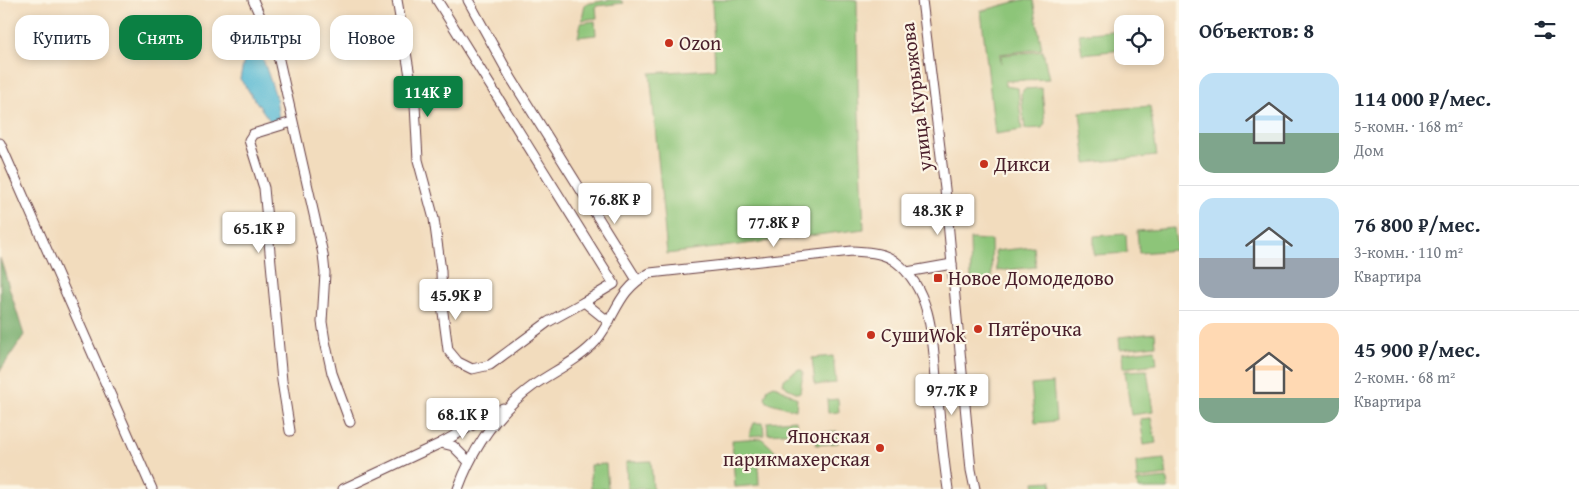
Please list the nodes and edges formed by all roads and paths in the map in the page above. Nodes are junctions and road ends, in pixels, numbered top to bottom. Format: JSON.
{"nodes":[{"id":1,"x":253,"y":0,"type":"edge"},
{"id":2,"x":397,"y":0,"type":"edge"},
{"id":3,"x":437,"y":0,"type":"edge"},
{"id":4,"x":468,"y":0,"type":"edge"},
{"id":5,"x":922,"y":0,"type":"edge"},
{"id":6,"x":292,"y":122,"type":"junction"},
{"id":7,"x":0,"y":143,"type":"edge"},
{"id":8,"x":952,"y":264,"type":"junction"},
{"id":9,"x":907,"y":272,"type":"junction"},
{"id":10,"x":637,"y":280,"type":"junction"},
{"id":11,"x":584,"y":302,"type":"junction"},
{"id":12,"x":609,"y":322,"type":"junction"},
{"id":13,"x":511,"y":404,"type":"junction"},
{"id":14,"x":350,"y":422,"type":"dead end"},
{"id":15,"x":290,"y":431,"type":"dead end"},
{"id":16,"x":441,"y":443,"type":"junction"},
{"id":17,"x":469,"y":462,"type":"junction"},
{"id":18,"x":152,"y":489,"type":"edge"},
{"id":19,"x":343,"y":489,"type":"edge"},
{"id":20,"x":458,"y":489,"type":"edge"},
{"id":21,"x":948,"y":489,"type":"edge"},
{"id":22,"x":975,"y":489,"type":"edge"}],
"edges":[{"from":1,"to":6,"type":"street"},
{"from":2,"to":11,"type":"street"},
{"from":3,"to":11,"type":"street"},
{"from":4,"to":10,"type":"street"},
{"from":5,"to":8,"type":"street","name":"улица Курыжова"},
{"from":6,"to":14,"type":"street"},
{"from":6,"to":15,"type":"street"},
{"from":7,"to":18,"type":"street"},
{"from":8,"to":9,"type":"street"},
{"from":8,"to":22,"type":"street","name":"улица Курыжова"},
{"from":9,"to":10,"type":"street"},
{"from":9,"to":21,"type":"street"},
{"from":10,"to":12,"type":"street"},
{"from":11,"to":12,"type":"street"},
{"from":12,"to":13,"type":"street"},
{"from":13,"to":16,"type":"street"},
{"from":13,"to":17,"type":"street"},
{"from":16,"to":17,"type":"street"},
{"from":16,"to":19,"type":"street"},
{"from":17,"to":20,"type":"street"}]}
